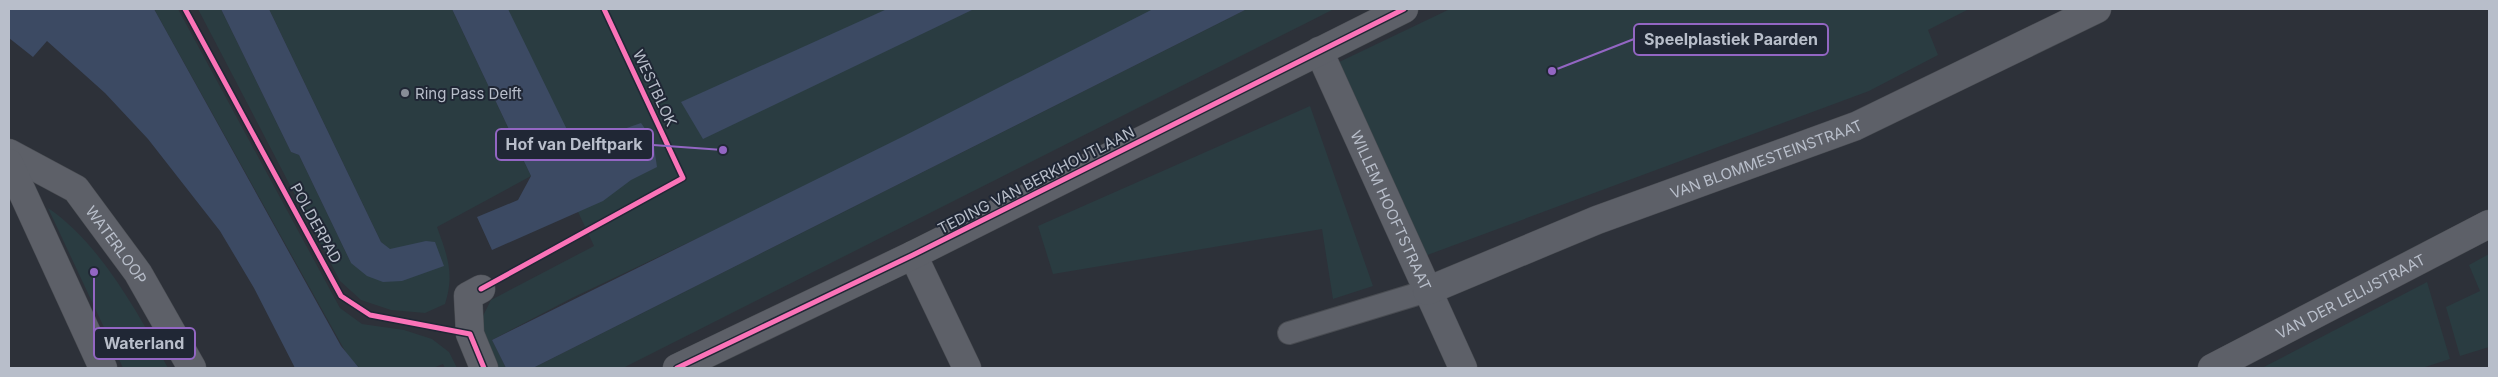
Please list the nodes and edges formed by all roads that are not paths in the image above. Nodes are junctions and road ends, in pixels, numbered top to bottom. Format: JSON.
{"nodes":[{"id":1,"x":1404,"y":9,"type":"edge"},
{"id":2,"x":2097,"y":9,"type":"edge"},
{"id":3,"x":1319,"y":52,"type":"junction"},
{"id":4,"x":9,"y":153,"type":"edge"},
{"id":5,"x":9,"y":163,"type":"edge"},
{"id":6,"x":2489,"y":224,"type":"edge"},
{"id":7,"x":913,"y":255,"type":"junction"},
{"id":8,"x":481,"y":288,"type":"dead end"},
{"id":9,"x":1427,"y":291,"type":"junction"},
{"id":10,"x":1288,"y":333,"type":"dead end"},
{"id":11,"x":98,"y":367,"type":"edge"},
{"id":12,"x":192,"y":368,"type":"edge"},
{"id":13,"x":484,"y":368,"type":"edge"},
{"id":14,"x":677,"y":368,"type":"edge"},
{"id":15,"x":967,"y":368,"type":"edge"},
{"id":16,"x":1463,"y":368,"type":"edge"},
{"id":17,"x":2212,"y":368,"type":"edge"}],
"edges":[{"from":1,"to":3,"type":"street","name":"TEDING VAN BERKHOUTLAAN"},
{"from":2,"to":9,"type":"street","name":"VAN BLOMMESTEINSTRAAT"},
{"from":3,"to":7,"type":"street","name":"TEDING VAN BERKHOUTLAAN"},
{"from":3,"to":9,"type":"street","name":"WILLEM HOOFTSTRAAT"},
{"from":4,"to":12,"type":"street","name":"WATERLOOP"},
{"from":5,"to":11,"type":"street"},
{"from":6,"to":17,"type":"street","name":"VAN DER LELIJSTRAAT"},
{"from":7,"to":14,"type":"street","name":"TEDING VAN BERKHOUTLAAN"},
{"from":7,"to":15,"type":"street"},
{"from":8,"to":13,"type":"street"},
{"from":9,"to":10,"type":"lane"},
{"from":9,"to":16,"type":"street","name":"WILLEM HOOFTSTRAAT"}]}
